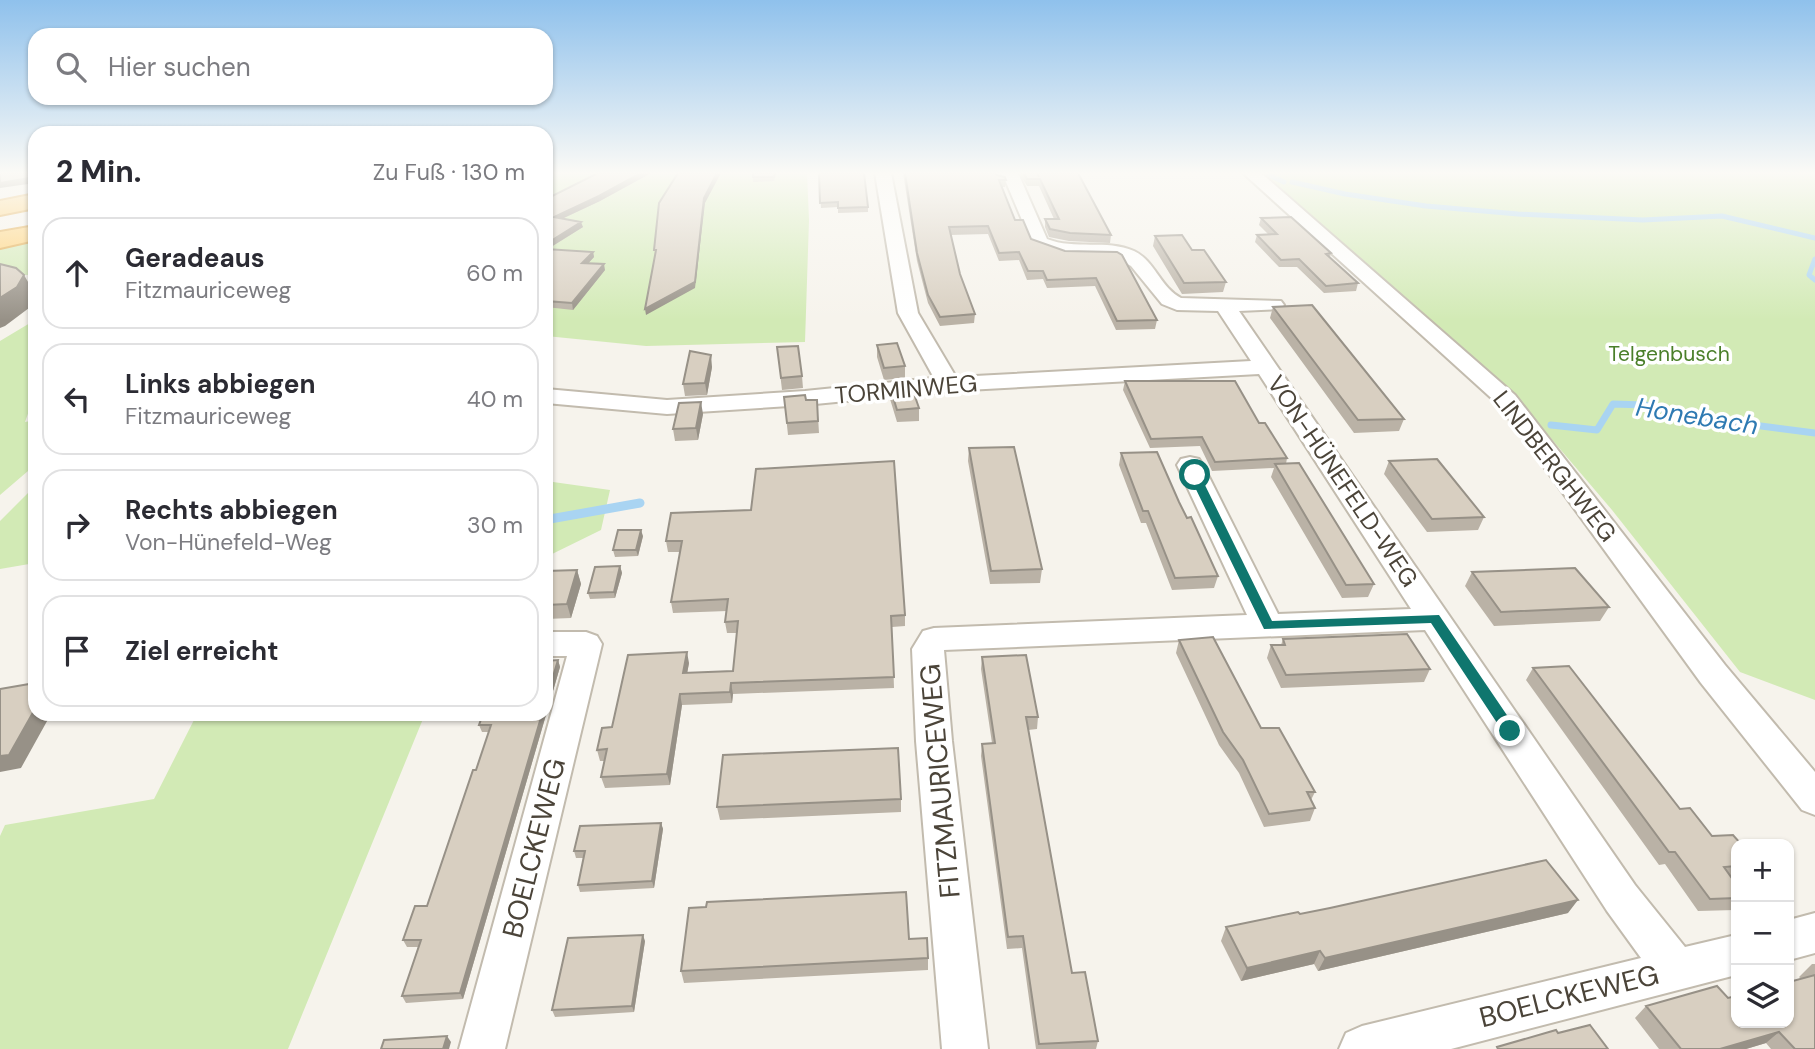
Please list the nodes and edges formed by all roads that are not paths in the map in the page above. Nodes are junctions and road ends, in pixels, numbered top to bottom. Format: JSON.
{"nodes":[{"id":1,"x":28,"y":222,"type":"edge"},
{"id":2,"x":892,"y":222,"type":"edge"},
{"id":3,"x":1031,"y":222,"type":"edge"},
{"id":4,"x":1306,"y":222,"type":"edge"},
{"id":5,"x":0,"y":228,"type":"edge"},
{"id":6,"x":28,"y":234,"type":"edge"},
{"id":7,"x":0,"y":240,"type":"edge"},
{"id":8,"x":1225,"y":305,"type":"junction"},
{"id":9,"x":1274,"y":305,"type":"edge"},
{"id":10,"x":1267,"y":368,"type":"junction"},
{"id":11,"x":949,"y":384,"type":"junction"},
{"id":12,"x":553,"y":397,"type":"edge"},
{"id":13,"x":1190,"y":465,"type":"dead end"},
{"id":14,"x":1434,"y":619,"type":"junction"},
{"id":15,"x":1268,"y":626,"type":"junction"},
{"id":16,"x":553,"y":645,"type":"edge"},
{"id":17,"x":1815,"y":799,"type":"edge"},
{"id":18,"x":1815,"y":933,"type":"edge"},
{"id":19,"x":1794,"y":939,"type":"edge"},
{"id":20,"x":1731,"y":956,"type":"edge"},
{"id":21,"x":1675,"y":969,"type":"junction"},
{"id":22,"x":1443,"y":1040,"type":"edge"},
{"id":23,"x":482,"y":1049,"type":"edge"},
{"id":24,"x":965,"y":1049,"type":"edge"},
{"id":25,"x":1362,"y":1049,"type":"edge"}],
"edges":[{"from":1,"to":5,"type":"highway"},
{"from":2,"to":11,"type":"street"},
{"from":3,"to":8,"type":"street"},
{"from":4,"to":17,"type":"street","name":"LINDBERGHWEG"},
{"from":6,"to":7,"type":"highway"},
{"from":8,"to":9,"type":"street"},
{"from":8,"to":10,"type":"street","name":"VON-HÜNEFELD-WEG"},
{"from":10,"to":11,"type":"street","name":"TORMINWEG"},
{"from":10,"to":14,"type":"street","name":"VON-HÜNEFELD-WEG"},
{"from":11,"to":12,"type":"street","name":"TORMINWEG"},
{"from":13,"to":15,"type":"street"},
{"from":14,"to":15,"type":"street","name":"FITZMAURICEWEG"},
{"from":14,"to":21,"type":"street","name":"VON-HÜNEFELD-WEG"},
{"from":15,"to":24,"type":"street","name":"FITZMAURICEWEG"},
{"from":16,"to":23,"type":"street","name":"BOELCKEWEG"},
{"from":18,"to":19,"type":"street"},
{"from":20,"to":21,"type":"street","name":"BOELCKEWEG"},
{"from":21,"to":22,"type":"street","name":"BOELCKEWEG"},
{"from":22,"to":25,"type":"street","name":"BOELCKEWEG"}]}
